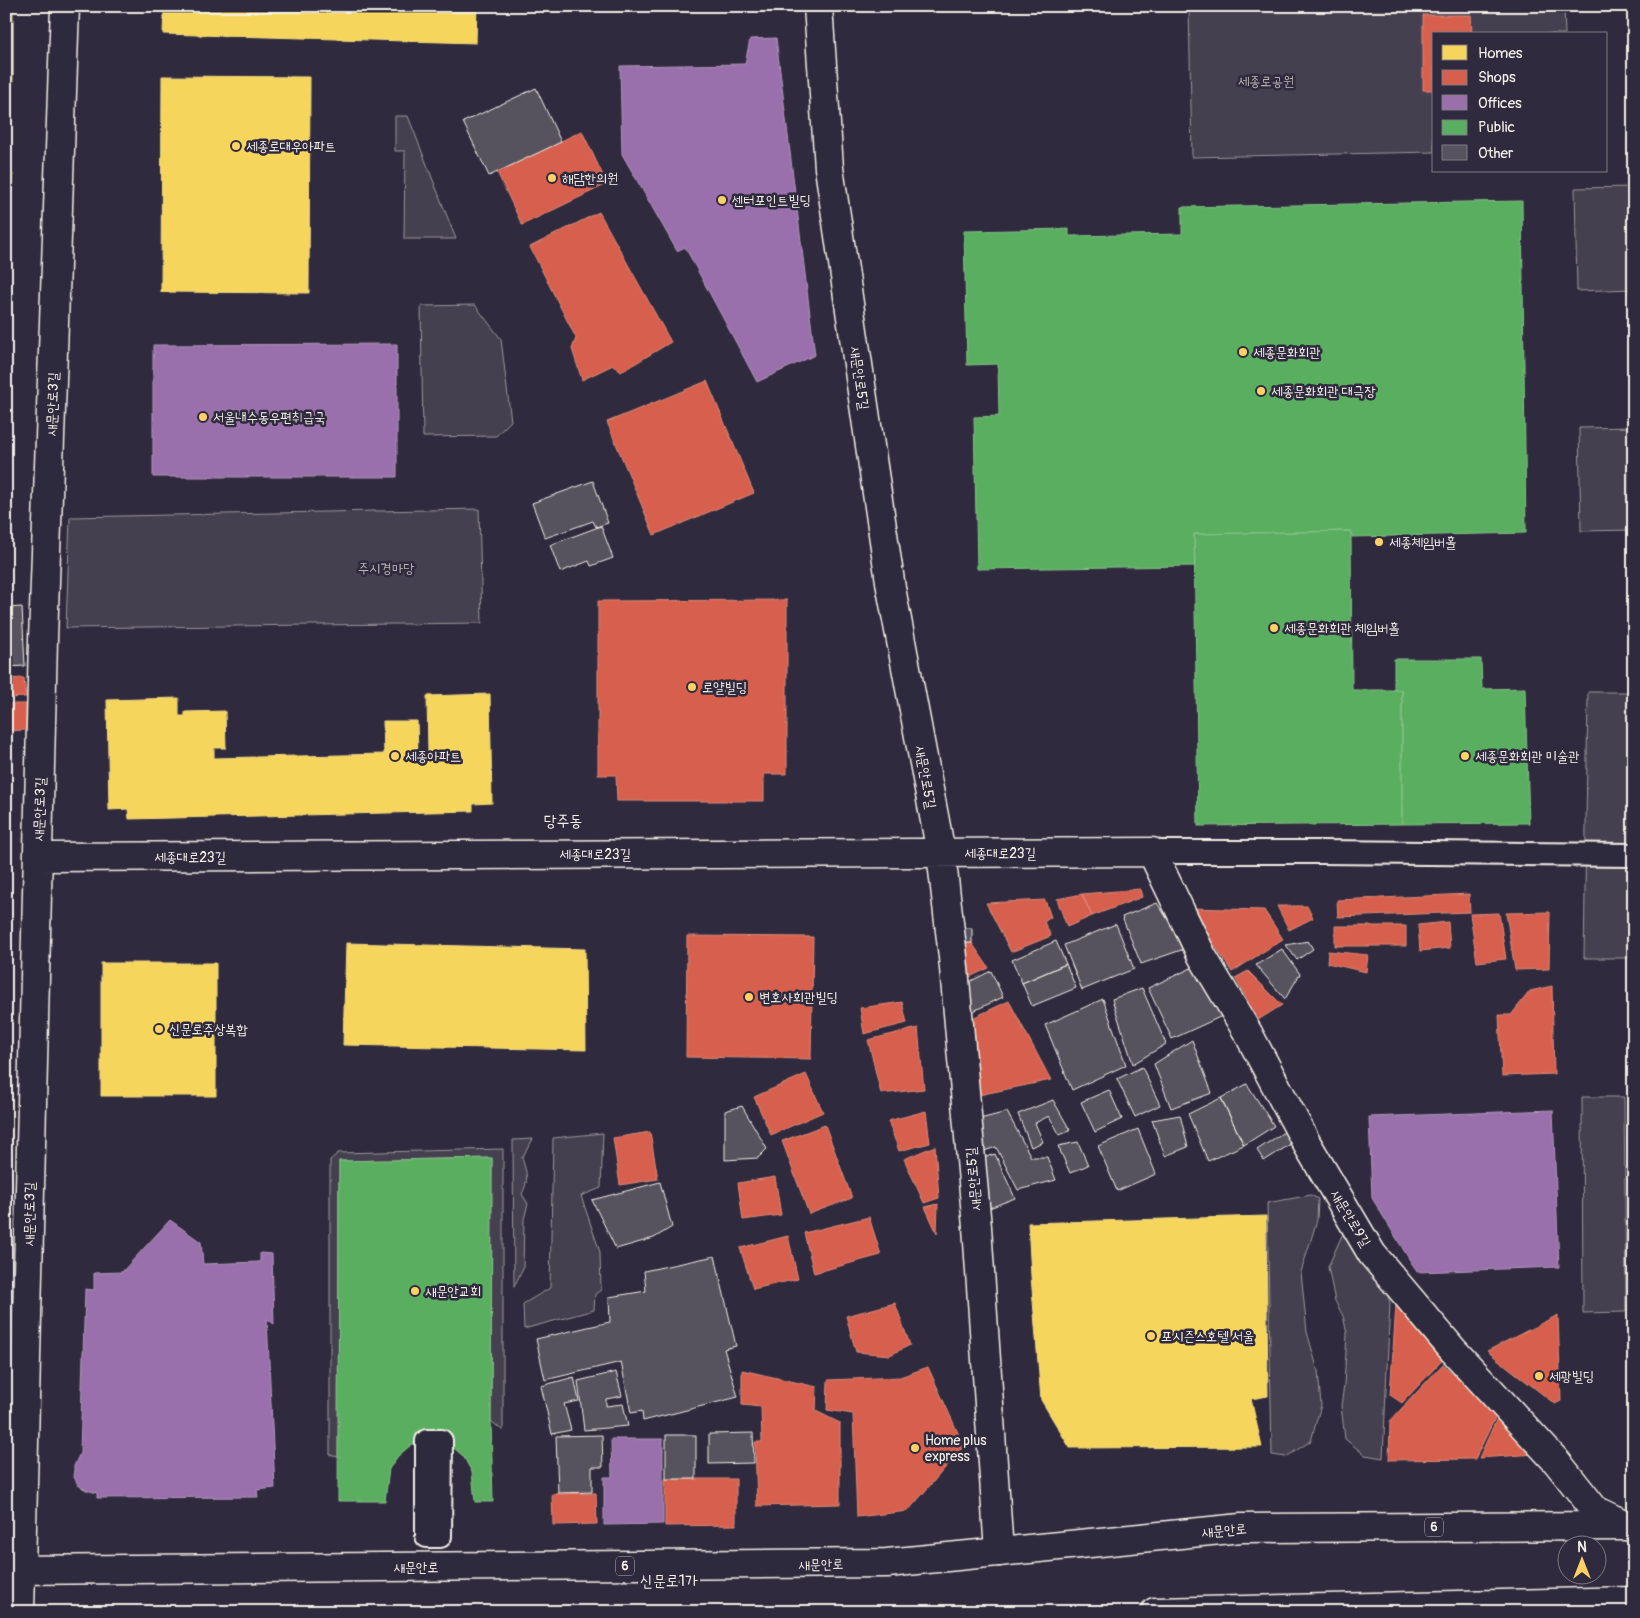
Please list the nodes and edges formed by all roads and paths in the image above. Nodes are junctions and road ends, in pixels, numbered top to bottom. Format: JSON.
{"nodes":[{"id":1,"x":65,"y":6,"type":"edge"},
{"id":2,"x":818,"y":6,"type":"edge"},
{"id":3,"x":1152,"y":852,"type":"junction"},
{"id":4,"x":940,"y":853,"type":"junction"},
{"id":5,"x":1634,"y":854,"type":"edge"},
{"id":6,"x":38,"y":857,"type":"junction"},
{"id":7,"x":1631,"y":1526,"type":"edge"},
{"id":8,"x":999,"y":1552,"type":"junction"},
{"id":9,"x":13,"y":1570,"type":"edge"},
{"id":10,"x":1634,"y":1601,"type":"edge"},
{"id":11,"x":1210,"y":1611,"type":"edge"},
{"id":12,"x":20,"y":1612,"type":"edge"},
{"id":13,"x":1155,"y":1612,"type":"edge"}],
"edges":[{"from":1,"to":6,"type":"street","name":"새문안로3길"},
{"from":2,"to":4,"type":"street","name":"새문안로5길"},
{"from":3,"to":4,"type":"street","name":"세종대로23길"},
{"from":3,"to":5,"type":"street"},
{"from":3,"to":7,"type":"street","name":"새문안로9길"},
{"from":4,"to":6,"type":"street","name":"세종대로23길"},
{"from":4,"to":8,"type":"street","name":"새문안로5길"},
{"from":6,"to":9,"type":"street","name":"새문안로3길"},
{"from":7,"to":8,"type":"street","name":"새문안로","number":"6"},
{"from":8,"to":9,"type":"street","name":"새문안로","number":"6"},
{"from":9,"to":12,"type":"street","name":"새문안로3길"},
{"from":10,"to":11,"type":"street"},
{"from":11,"to":13,"type":"street"}]}
